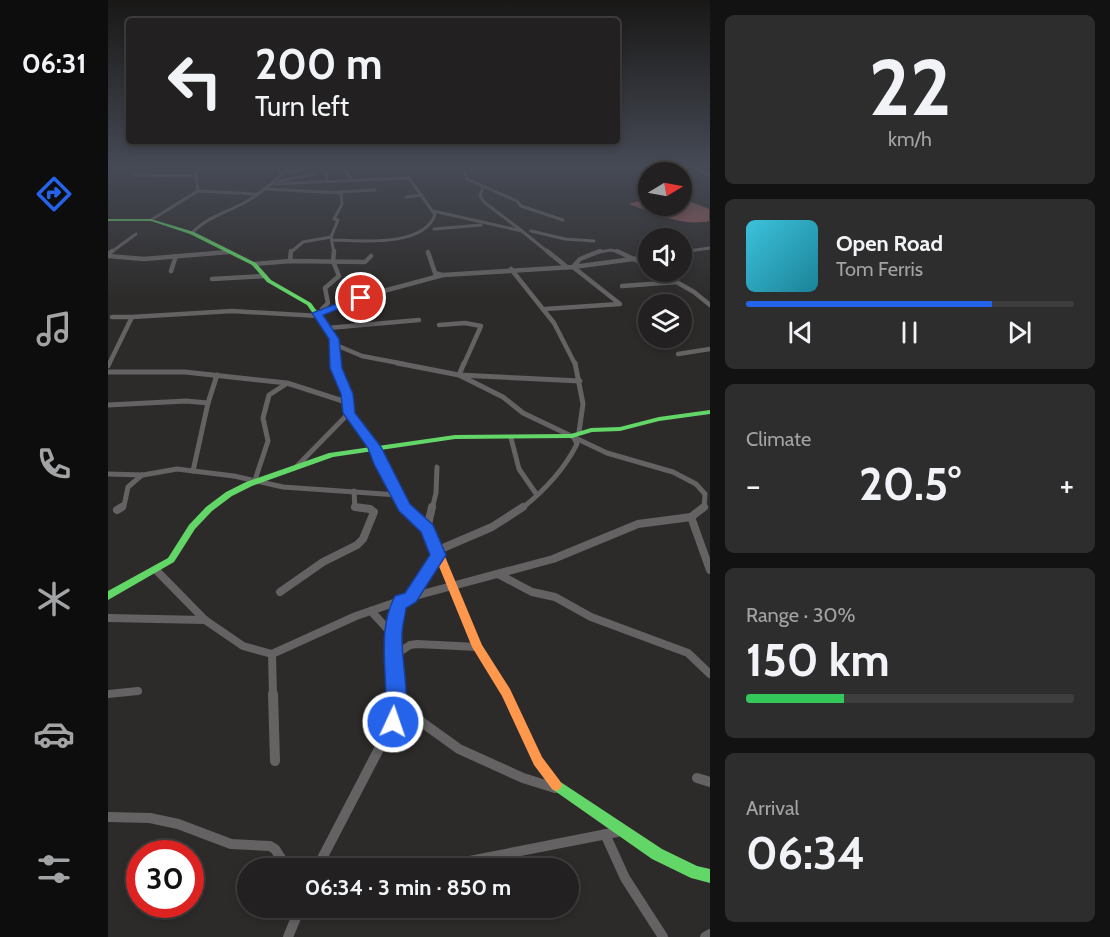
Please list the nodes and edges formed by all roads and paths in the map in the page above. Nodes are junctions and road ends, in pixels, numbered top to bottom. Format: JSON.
{"nodes":[{"id":1,"x":168,"y":210,"type":"edge"},
{"id":2,"x":229,"y":210,"type":"edge"},
{"id":3,"x":338,"y":210,"type":"edge"},
{"id":4,"x":495,"y":210,"type":"edge"},
{"id":5,"x":532,"y":210,"type":"edge"},
{"id":6,"x":433,"y":211,"type":"joint"},
{"id":7,"x":108,"y":220,"type":"edge"},
{"id":8,"x":151,"y":220,"type":"junction"},
{"id":9,"x":562,"y":220,"type":"dead end"},
{"id":10,"x":491,"y":224,"type":"junction"},
{"id":11,"x":434,"y":229,"type":"dead end"},
{"id":12,"x":522,"y":231,"type":"junction"},
{"id":13,"x":531,"y":231,"type":"dead end"},
{"id":14,"x":192,"y":233,"type":"junction"},
{"id":15,"x":136,"y":234,"type":"dead end"},
{"id":16,"x":332,"y":238,"type":"junction"},
{"id":17,"x":594,"y":241,"type":"dead end"},
{"id":18,"x":710,"y":248,"type":"edge"},
{"id":19,"x":692,"y":250,"type":"edge"},
{"id":20,"x":228,"y":252,"type":"junction"},
{"id":21,"x":428,"y":252,"type":"dead end"},
{"id":22,"x":108,"y":255,"type":"edge"},
{"id":23,"x":176,"y":256,"type":"junction"},
{"id":24,"x":371,"y":256,"type":"dead end"},
{"id":25,"x":638,"y":258,"type":"edge"},
{"id":26,"x":633,"y":259,"type":"junction"},
{"id":27,"x":290,"y":261,"type":"junction"},
{"id":28,"x":333,"y":261,"type":"junction"},
{"id":29,"x":638,"y":261,"type":"edge"},
{"id":30,"x":254,"y":264,"type":"junction"},
{"id":31,"x":570,"y":267,"type":"junction"},
{"id":32,"x":511,"y":270,"type":"junction"},
{"id":33,"x":171,"y":271,"type":"dead end"},
{"id":34,"x":443,"y":275,"type":"junction"},
{"id":35,"x":265,"y":276,"type":"junction"},
{"id":36,"x":212,"y":279,"type":"dead end"},
{"id":37,"x":678,"y":282,"type":"joint"},
{"id":38,"x":622,"y":286,"type":"dead end"},
{"id":39,"x":710,"y":305,"type":"edge"},
{"id":40,"x":545,"y":309,"type":"junction"},
{"id":41,"x":318,"y":314,"type":"junction"},
{"id":42,"x":132,"y":316,"type":"junction"},
{"id":43,"x":112,"y":317,"type":"dead end"},
{"id":44,"x":419,"y":320,"type":"dead end"},
{"id":45,"x":439,"y":325,"type":"dead end"},
{"id":46,"x":328,"y":328,"type":"junction"},
{"id":47,"x":336,"y":345,"type":"junction"},
{"id":48,"x":710,"y":349,"type":"edge"},
{"id":49,"x":678,"y":354,"type":"dead end"},
{"id":50,"x":108,"y":366,"type":"edge"},
{"id":51,"x":108,"y":373,"type":"edge"},
{"id":52,"x":217,"y":375,"type":"junction"},
{"id":53,"x":459,"y":375,"type":"junction"},
{"id":54,"x":580,"y":381,"type":"junction"},
{"id":55,"x":287,"y":383,"type":"junction"},
{"id":56,"x":346,"y":402,"type":"junction"},
{"id":57,"x":208,"y":403,"type":"junction"},
{"id":58,"x":108,"y":405,"type":"edge"},
{"id":59,"x":710,"y":412,"type":"edge"},
{"id":60,"x":349,"y":413,"type":"junction"},
{"id":61,"x":576,"y":434,"type":"junction"},
{"id":62,"x":511,"y":438,"type":"junction"},
{"id":63,"x":375,"y":447,"type":"junction"},
{"id":64,"x":296,"y":467,"type":"junction"},
{"id":65,"x":437,"y":467,"type":"dead end"},
{"id":66,"x":193,"y":471,"type":"junction"},
{"id":67,"x":108,"y":474,"type":"edge"},
{"id":68,"x":143,"y":475,"type":"junction"},
{"id":69,"x":257,"y":480,"type":"junction"},
{"id":70,"x":696,"y":484,"type":"junction"},
{"id":71,"x":354,"y":491,"type":"junction"},
{"id":72,"x":710,"y":491,"type":"edge"},
{"id":73,"x":398,"y":495,"type":"junction"},
{"id":74,"x":537,"y":495,"type":"junction"},
{"id":75,"x":117,"y":510,"type":"dead end"},
{"id":76,"x":691,"y":517,"type":"junction"},
{"id":77,"x":427,"y":529,"type":"junction"},
{"id":78,"x":437,"y":553,"type":"junction"},
{"id":79,"x":156,"y":570,"type":"junction"},
{"id":80,"x":710,"y":570,"type":"edge"},
{"id":81,"x":498,"y":574,"type":"junction"},
{"id":82,"x":450,"y":586,"type":"junction"},
{"id":83,"x":280,"y":592,"type":"dead end"},
{"id":84,"x":108,"y":596,"type":"edge"},
{"id":85,"x":411,"y":597,"type":"junction"},
{"id":86,"x":401,"y":601,"type":"junction"},
{"id":87,"x":371,"y":611,"type":"junction"},
{"id":88,"x":108,"y":618,"type":"edge"},
{"id":89,"x":205,"y":620,"type":"junction"},
{"id":90,"x":393,"y":635,"type":"junction"},
{"id":91,"x":477,"y":647,"type":"junction"},
{"id":92,"x":272,"y":654,"type":"junction"},
{"id":93,"x":395,"y":655,"type":"junction"},
{"id":94,"x":710,"y":674,"type":"edge"},
{"id":95,"x":138,"y":691,"type":"dead end"},
{"id":96,"x":108,"y":694,"type":"edge"},
{"id":97,"x":396,"y":703,"type":"junction"},
{"id":98,"x":275,"y":761,"type":"dead end"},
{"id":99,"x":696,"y":778,"type":"dead end"},
{"id":100,"x":710,"y":782,"type":"edge"},
{"id":101,"x":562,"y":790,"type":"junction"},
{"id":102,"x":108,"y":818,"type":"edge"},
{"id":103,"x":624,"y":831,"type":"junction"},
{"id":104,"x":605,"y":834,"type":"junction"},
{"id":105,"x":281,"y":858,"type":"edge"},
{"id":106,"x":322,"y":858,"type":"edge"},
{"id":107,"x":484,"y":858,"type":"edge"},
{"id":108,"x":710,"y":876,"type":"edge"},
{"id":109,"x":296,"y":918,"type":"edge"},
{"id":110,"x":710,"y":934,"type":"edge"},
{"id":111,"x":288,"y":937,"type":"edge"},
{"id":112,"x":663,"y":937,"type":"edge"},
{"id":113,"x":705,"y":937,"type":"edge"}],
"edges":[{"from":1,"to":8,"type":"street"},
{"from":2,"to":14,"type":"street"},
{"from":3,"to":16,"type":"street"},
{"from":4,"to":12,"type":"street"},
{"from":5,"to":9,"type":"street"},
{"from":6,"to":10,"type":"street"},
{"from":6,"to":16,"type":"street"},
{"from":7,"to":8,"type":"street"},
{"from":8,"to":14,"type":"street"},
{"from":10,"to":11,"type":"street"},
{"from":10,"to":12,"type":"street"},
{"from":12,"to":31,"type":"street"},
{"from":13,"to":17,"type":"street"},
{"from":14,"to":20,"type":"street"},
{"from":15,"to":22,"type":"street"},
{"from":16,"to":27,"type":"street"},
{"from":16,"to":28,"type":"street"},
{"from":18,"to":19,"type":"street"},
{"from":20,"to":23,"type":"street"},
{"from":20,"to":30,"type":"street"},
{"from":21,"to":34,"type":"street"},
{"from":22,"to":23,"type":"street"},
{"from":23,"to":33,"type":"street"},
{"from":24,"to":28,"type":"street"},
{"from":25,"to":26,"type":"street"},
{"from":26,"to":29,"type":"street"},
{"from":26,"to":31,"type":"street"},
{"from":26,"to":31,"type":"street"},
{"from":27,"to":28,"type":"street"},
{"from":27,"to":30,"type":"street"},
{"from":28,"to":41,"type":"street"},
{"from":30,"to":35,"type":"street"},
{"from":31,"to":32,"type":"street"},
{"from":31,"to":40,"type":"street"},
{"from":32,"to":34,"type":"street"},
{"from":32,"to":40,"type":"street"},
{"from":34,"to":41,"type":"street"},
{"from":35,"to":36,"type":"street"},
{"from":35,"to":41,"type":"street"},
{"from":37,"to":38,"type":"street"},
{"from":37,"to":39,"type":"street"},
{"from":40,"to":54,"type":"street"},
{"from":41,"to":42,"type":"street"},
{"from":41,"to":46,"type":"street"},
{"from":42,"to":43,"type":"street"},
{"from":42,"to":50,"type":"street"},
{"from":44,"to":46,"type":"street"},
{"from":45,"to":53,"type":"street"},
{"from":46,"to":47,"type":"street"},
{"from":47,"to":53,"type":"street"},
{"from":47,"to":56,"type":"street"},
{"from":48,"to":49,"type":"street"},
{"from":51,"to":52,"type":"street"},
{"from":52,"to":55,"type":"street"},
{"from":52,"to":57,"type":"street"},
{"from":53,"to":54,"type":"street"},
{"from":53,"to":61,"type":"street"},
{"from":54,"to":61,"type":"street"},
{"from":55,"to":56,"type":"street"},
{"from":55,"to":69,"type":"street"},
{"from":56,"to":60,"type":"street"},
{"from":57,"to":58,"type":"street"},
{"from":57,"to":66,"type":"street"},
{"from":59,"to":61,"type":"street"},
{"from":60,"to":63,"type":"street"},
{"from":60,"to":64,"type":"street"},
{"from":61,"to":62,"type":"street"},
{"from":61,"to":70,"type":"street"},
{"from":61,"to":74,"type":"street"},
{"from":62,"to":63,"type":"street"},
{"from":62,"to":74,"type":"street"},
{"from":63,"to":64,"type":"street"},
{"from":63,"to":73,"type":"street"},
{"from":64,"to":69,"type":"street"},
{"from":65,"to":77,"type":"street"},
{"from":66,"to":68,"type":"street"},
{"from":66,"to":69,"type":"street"},
{"from":67,"to":68,"type":"street"},
{"from":68,"to":75,"type":"street"},
{"from":69,"to":71,"type":"street"},
{"from":69,"to":79,"type":"street"},
{"from":70,"to":72,"type":"street"},
{"from":70,"to":76,"type":"street"},
{"from":71,"to":73,"type":"street"},
{"from":71,"to":83,"type":"street"},
{"from":73,"to":77,"type":"street"},
{"from":74,"to":78,"type":"street"},
{"from":76,"to":80,"type":"street"},
{"from":76,"to":81,"type":"street"},
{"from":77,"to":78,"type":"street"},
{"from":78,"to":82,"type":"street"},
{"from":78,"to":85,"type":"street"},
{"from":79,"to":84,"type":"street"},
{"from":79,"to":89,"type":"street"},
{"from":81,"to":82,"type":"street"},
{"from":81,"to":94,"type":"street"},
{"from":82,"to":85,"type":"street"},
{"from":82,"to":91,"type":"street"},
{"from":85,"to":86,"type":"street"},
{"from":86,"to":87,"type":"street"},
{"from":86,"to":90,"type":"street"},
{"from":87,"to":90,"type":"street"},
{"from":87,"to":92,"type":"street"},
{"from":88,"to":89,"type":"street"},
{"from":89,"to":92,"type":"street"},
{"from":90,"to":93,"type":"street"},
{"from":91,"to":93,"type":"street"},
{"from":91,"to":101,"type":"street"},
{"from":92,"to":98,"type":"street"},
{"from":93,"to":97,"type":"street"},
{"from":95,"to":96,"type":"street"},
{"from":97,"to":101,"type":"street"},
{"from":97,"to":106,"type":"street"},
{"from":99,"to":100,"type":"street"},
{"from":101,"to":103,"type":"street"},
{"from":102,"to":105,"type":"street"},
{"from":103,"to":104,"type":"street"},
{"from":103,"to":108,"type":"street"},
{"from":104,"to":107,"type":"street"},
{"from":104,"to":112,"type":"street"},
{"from":109,"to":111,"type":"street"},
{"from":110,"to":113,"type":"street"}]}
